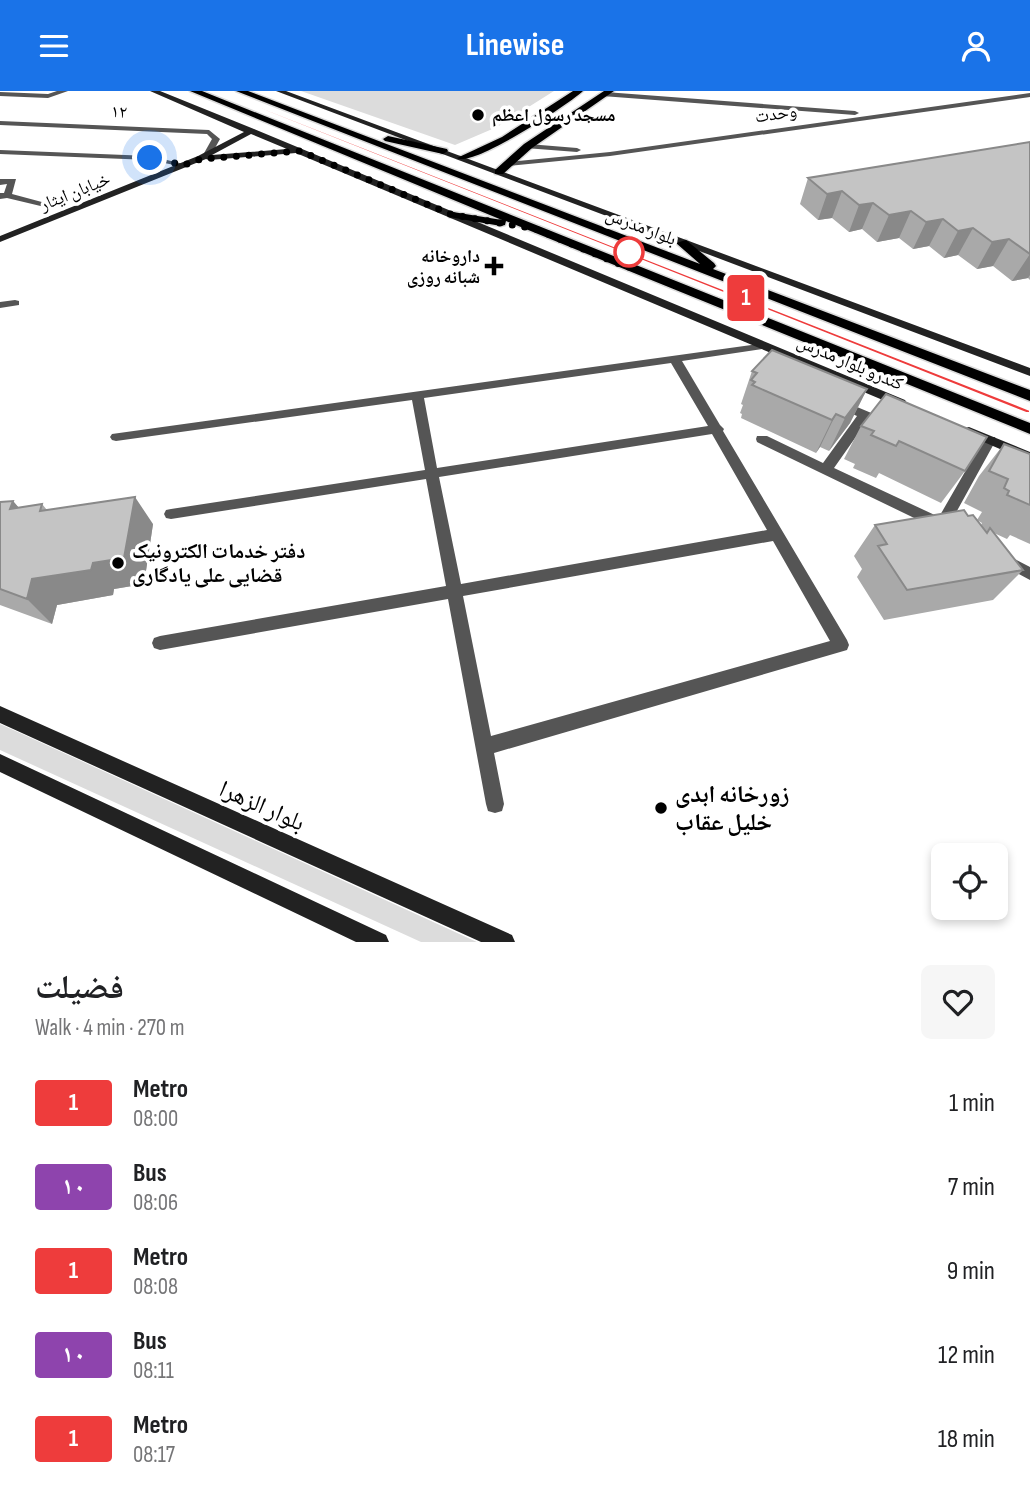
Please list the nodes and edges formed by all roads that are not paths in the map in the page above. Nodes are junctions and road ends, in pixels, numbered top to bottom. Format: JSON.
{"nodes":[{"id":1,"x":64,"y":91,"type":"edge"},
{"id":2,"x":153,"y":91,"type":"edge"},
{"id":3,"x":194,"y":91,"type":"edge"},
{"id":4,"x":280,"y":91,"type":"edge"},
{"id":5,"x":579,"y":91,"type":"edge"},
{"id":6,"x":242,"y":92,"type":"edge"},
{"id":7,"x":607,"y":93,"type":"edge"},
{"id":8,"x":0,"y":94,"type":"edge"},
{"id":9,"x":1030,"y":95,"type":"edge"},
{"id":10,"x":883,"y":115,"type":"junction"},
{"id":11,"x":223,"y":120,"type":"junction"},
{"id":12,"x":0,"y":123,"type":"edge"},
{"id":13,"x":333,"y":127,"type":"junction"},
{"id":14,"x":251,"y":131,"type":"junction"},
{"id":15,"x":209,"y":132,"type":"junction"},
{"id":16,"x":505,"y":139,"type":"junction"},
{"id":17,"x":528,"y":146,"type":"junction"},
{"id":18,"x":300,"y":151,"type":"junction"},
{"id":19,"x":443,"y":151,"type":"junction"},
{"id":20,"x":0,"y":152,"type":"edge"},
{"id":21,"x":610,"y":154,"type":"junction"},
{"id":22,"x":204,"y":157,"type":"junction"},
{"id":23,"x":462,"y":158,"type":"junction"},
{"id":24,"x":184,"y":165,"type":"junction"},
{"id":25,"x":503,"y":168,"type":"junction"},
{"id":26,"x":0,"y":182,"type":"edge"},
{"id":27,"x":4,"y":196,"type":"edge"},
{"id":28,"x":49,"y":205,"type":"dead end"},
{"id":29,"x":453,"y":215,"type":"junction"},
{"id":30,"x":536,"y":229,"type":"junction"},
{"id":31,"x":0,"y":239,"type":"edge"},
{"id":32,"x":682,"y":243,"type":"junction"},
{"id":33,"x":723,"y":277,"type":"junction"},
{"id":34,"x":15,"y":303,"type":"dead end"},
{"id":35,"x":0,"y":305,"type":"edge"},
{"id":36,"x":765,"y":346,"type":"junction"},
{"id":37,"x":675,"y":359,"type":"junction"},
{"id":38,"x":1030,"y":372,"type":"edge"},
{"id":39,"x":417,"y":395,"type":"junction"},
{"id":40,"x":1027,"y":395,"type":"edge"},
{"id":41,"x":830,"y":400,"type":"edge"},
{"id":42,"x":915,"y":409,"type":"edge"},
{"id":43,"x":865,"y":415,"type":"junction"},
{"id":44,"x":1009,"y":421,"type":"junction"},
{"id":45,"x":952,"y":425,"type":"edge"},
{"id":46,"x":718,"y":429,"type":"junction"},
{"id":47,"x":900,"y":429,"type":"edge"},
{"id":48,"x":1030,"y":429,"type":"edge"},
{"id":49,"x":116,"y":437,"type":"dead end"},
{"id":50,"x":762,"y":439,"type":"dead end"},
{"id":51,"x":990,"y":440,"type":"junction"},
{"id":52,"x":1030,"y":457,"type":"edge"},
{"id":53,"x":826,"y":469,"type":"junction"},
{"id":54,"x":432,"y":473,"type":"junction"},
{"id":55,"x":171,"y":514,"type":"dead end"},
{"id":56,"x":778,"y":534,"type":"junction"},
{"id":57,"x":997,"y":555,"type":"edge"},
{"id":58,"x":1030,"y":574,"type":"edge"},
{"id":59,"x":455,"y":591,"type":"junction"},
{"id":60,"x":160,"y":643,"type":"dead end"},
{"id":61,"x":0,"y":714,"type":"edge"},
{"id":62,"x":484,"y":747,"type":"junction"},
{"id":63,"x":0,"y":762,"type":"edge"},
{"id":64,"x":495,"y":804,"type":"dead end"},
{"id":65,"x":379,"y":942,"type":"edge"},
{"id":66,"x":505,"y":942,"type":"edge"}],
"edges":[{"from":1,"to":8,"type":"street"},
{"from":2,"to":11,"type":"main road","name":"کندرو بلوار مدرس"},
{"from":3,"to":30,"type":"main road","name":"بلوار مدرس"},
{"from":4,"to":19,"type":"main road"},
{"from":5,"to":16,"type":"main road"},
{"from":6,"to":13,"type":"main road","name":"بلوار مدرس"},
{"from":7,"to":10,"type":"street"},
{"from":7,"to":17,"type":"main road"},
{"from":9,"to":10,"type":"street","name":"وحدت"},
{"from":10,"to":21,"type":"street","name":"وحدت"},
{"from":11,"to":14,"type":"main road","name":"کندرو بلوار مدرس"},
{"from":11,"to":15,"type":"street"},
{"from":12,"to":15,"type":"street","name":"۱۲"},
{"from":13,"to":19,"type":"main road"},
{"from":13,"to":33,"type":"main road","name":"بلوار مدرس"},
{"from":14,"to":18,"type":"main road","name":"کندرو بلوار مدرس"},
{"from":14,"to":22,"type":"main road"},
{"from":15,"to":22,"type":"street"},
{"from":16,"to":17,"type":"main road"},
{"from":16,"to":23,"type":"main road"},
{"from":17,"to":21,"type":"street"},
{"from":17,"to":25,"type":"main road"},
{"from":18,"to":22,"type":"main road"},
{"from":18,"to":29,"type":"main road","name":"کندرو بلوار مدرس"},
{"from":19,"to":23,"type":"main road"},
{"from":20,"to":24,"type":"street"},
{"from":21,"to":25,"type":"street"},
{"from":22,"to":24,"type":"main road","name":"خیابان ایثار"},
{"from":23,"to":25,"type":"main road"},
{"from":24,"to":31,"type":"main road","name":"خیابان ایثار"},
{"from":25,"to":32,"type":"main road"},
{"from":26,"to":27,"type":"street"},
{"from":27,"to":28,"type":"street"},
{"from":29,"to":30,"type":"main road"},
{"from":29,"to":36,"type":"main road","name":"کندرو بلوار مدرس"},
{"from":30,"to":44,"type":"main road","name":"بلوار مدرس"},
{"from":32,"to":33,"type":"main road"},
{"from":32,"to":38,"type":"main road"},
{"from":33,"to":40,"type":"main road","name":"بلوار مدرس"},
{"from":34,"to":35,"type":"street"},
{"from":36,"to":37,"type":"street"},
{"from":36,"to":42,"type":"main road","name":"کندرو بلوار مدرس"},
{"from":37,"to":39,"type":"street"},
{"from":37,"to":46,"type":"street"},
{"from":39,"to":49,"type":"street"},
{"from":39,"to":54,"type":"street"},
{"from":40,"to":44,"type":"main road"},
{"from":41,"to":43,"type":"street"},
{"from":43,"to":47,"type":"street"},
{"from":43,"to":53,"type":"street"},
{"from":44,"to":48,"type":"main road","name":"بلوار مدرس"},
{"from":45,"to":51,"type":"main road"},
{"from":46,"to":54,"type":"street"},
{"from":46,"to":56,"type":"street"},
{"from":50,"to":53,"type":"street"},
{"from":51,"to":52,"type":"main road"},
{"from":51,"to":53,"type":"street"},
{"from":54,"to":55,"type":"street"},
{"from":54,"to":59,"type":"street"},
{"from":56,"to":59,"type":"street"},
{"from":56,"to":62,"type":"street"},
{"from":57,"to":58,"type":"street"},
{"from":59,"to":60,"type":"street"},
{"from":59,"to":62,"type":"street"},
{"from":61,"to":66,"type":"main road","name":"بلوار الزهرا"},
{"from":62,"to":64,"type":"street"},
{"from":63,"to":65,"type":"main road"}]}
